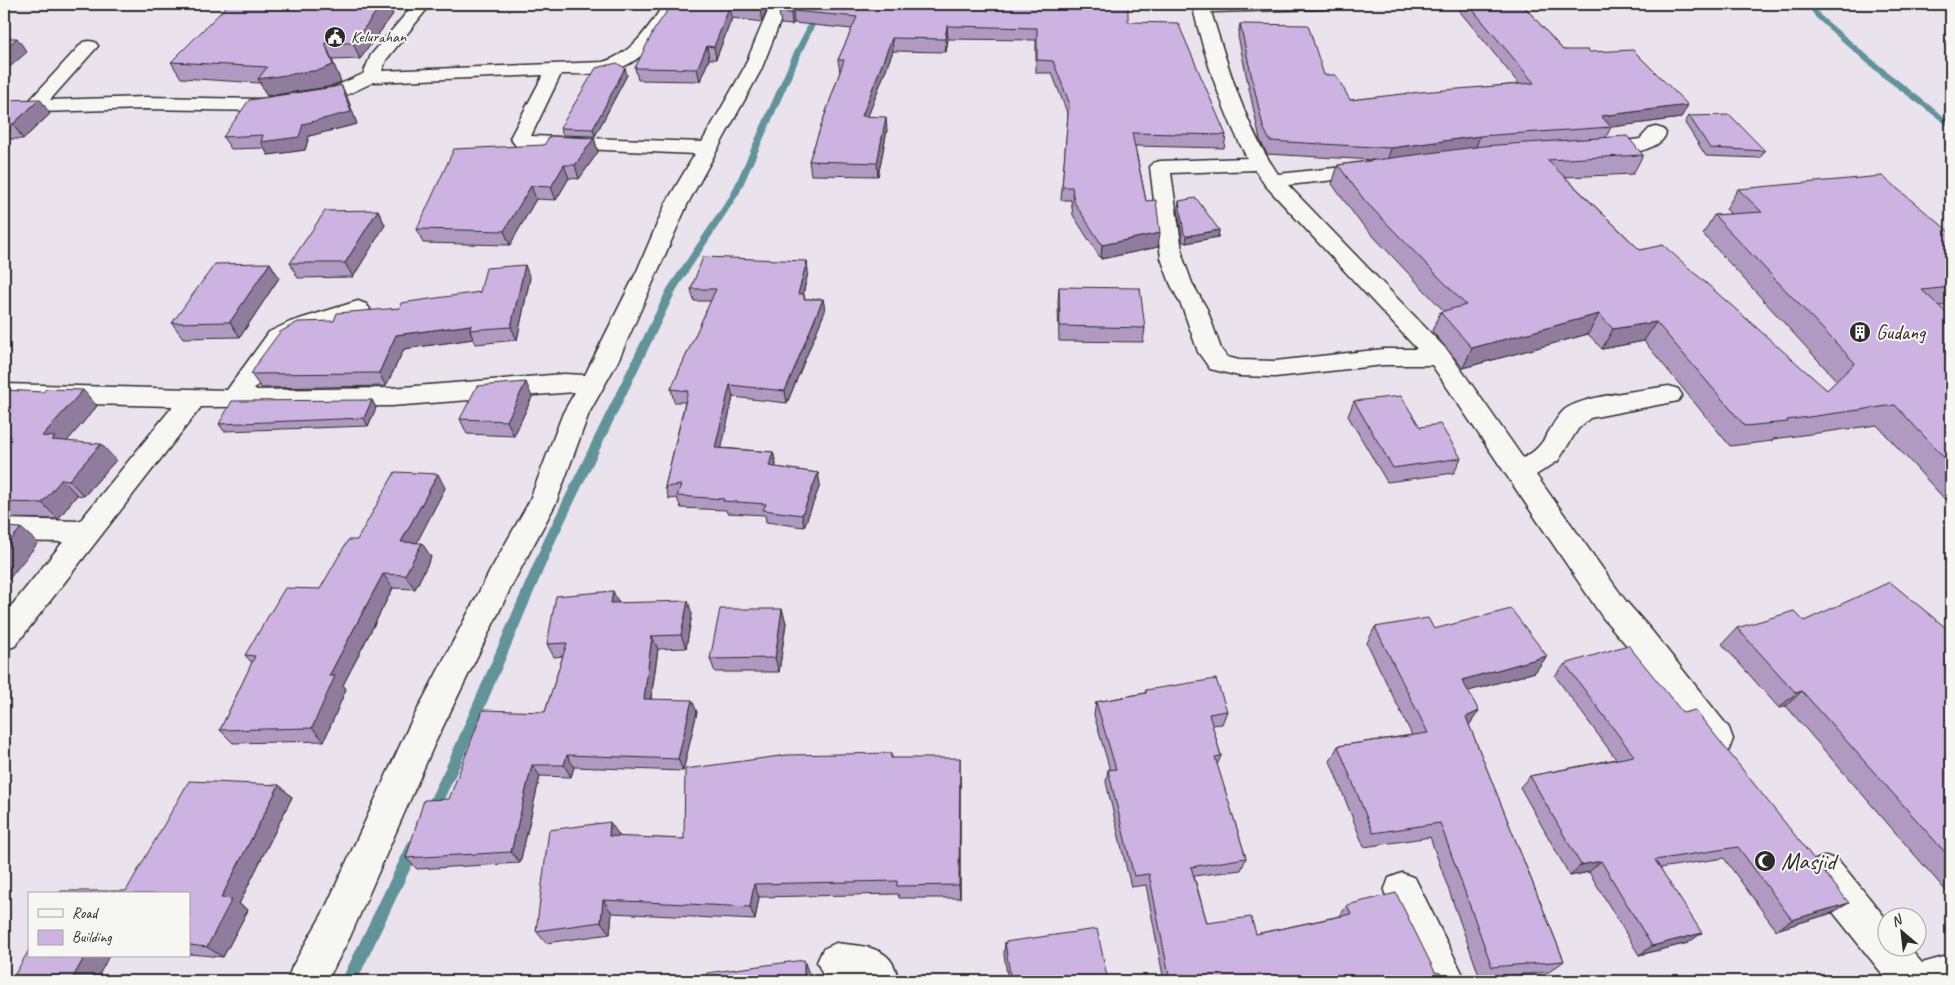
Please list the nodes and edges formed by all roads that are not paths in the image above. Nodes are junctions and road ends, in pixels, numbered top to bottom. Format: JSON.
{"nodes":[{"id":1,"x":423,"y":4,"type":"edge"},
{"id":2,"x":672,"y":4,"type":"edge"},
{"id":3,"x":780,"y":4,"type":"edge"},
{"id":4,"x":1322,"y":4,"type":"edge"},
{"id":5,"x":1201,"y":6,"type":"edge"},
{"id":6,"x":89,"y":46,"type":"dead end"},
{"id":7,"x":555,"y":69,"type":"junction"},
{"id":8,"x":370,"y":77,"type":"junction"},
{"id":9,"x":4,"y":106,"type":"edge"},
{"id":10,"x":34,"y":106,"type":"junction"},
{"id":11,"x":1656,"y":133,"type":"dead end"},
{"id":12,"x":708,"y":148,"type":"junction"},
{"id":13,"x":1584,"y":151,"type":"edge"},
{"id":14,"x":1390,"y":169,"type":"edge"},
{"id":15,"x":1265,"y":173,"type":"junction"},
{"id":16,"x":358,"y":309,"type":"edge"},
{"id":17,"x":1439,"y":357,"type":"junction"},
{"id":18,"x":593,"y":384,"type":"junction"},
{"id":19,"x":4,"y":393,"type":"edge"},
{"id":20,"x":1669,"y":395,"type":"dead end"},
{"id":21,"x":194,"y":398,"type":"junction"},
{"id":22,"x":234,"y":399,"type":"junction"},
{"id":23,"x":1518,"y":471,"type":"junction"},
{"id":24,"x":4,"y":530,"type":"edge"},
{"id":25,"x":88,"y":532,"type":"junction"},
{"id":26,"x":4,"y":637,"type":"edge"},
{"id":27,"x":1731,"y":756,"type":"edge"},
{"id":28,"x":1812,"y":857,"type":"edge"},
{"id":29,"x":1402,"y":891,"type":"dead end"},
{"id":30,"x":836,"y":962,"type":"dead end"},
{"id":31,"x":1951,"y":974,"type":"edge"},
{"id":32,"x":306,"y":981,"type":"edge"},
{"id":33,"x":879,"y":981,"type":"edge"},
{"id":34,"x":1447,"y":981,"type":"edge"},
{"id":35,"x":1912,"y":981,"type":"edge"},
{"id":36,"x":1926,"y":981,"type":"edge"}],
"edges":[{"from":1,"to":8,"type":"street"},
{"from":2,"to":7,"type":"street"},
{"from":3,"to":12,"type":"street"},
{"from":4,"to":5,"type":"street"},
{"from":5,"to":15,"type":"street"},
{"from":6,"to":10,"type":"street"},
{"from":7,"to":8,"type":"street"},
{"from":7,"to":12,"type":"street"},
{"from":8,"to":10,"type":"street"},
{"from":9,"to":10,"type":"street"},
{"from":11,"to":13,"type":"street"},
{"from":12,"to":18,"type":"street"},
{"from":14,"to":15,"type":"street"},
{"from":15,"to":17,"type":"street"},
{"from":15,"to":17,"type":"street"},
{"from":16,"to":22,"type":"street"},
{"from":17,"to":23,"type":"street"},
{"from":18,"to":22,"type":"street"},
{"from":18,"to":32,"type":"street"},
{"from":19,"to":21,"type":"street"},
{"from":20,"to":23,"type":"street"},
{"from":21,"to":22,"type":"street"},
{"from":21,"to":25,"type":"street"},
{"from":23,"to":27,"type":"street"},
{"from":24,"to":25,"type":"street"},
{"from":25,"to":26,"type":"street"},
{"from":28,"to":35,"type":"street"},
{"from":29,"to":34,"type":"street"},
{"from":30,"to":33,"type":"street"},
{"from":31,"to":36,"type":"street"}]}
